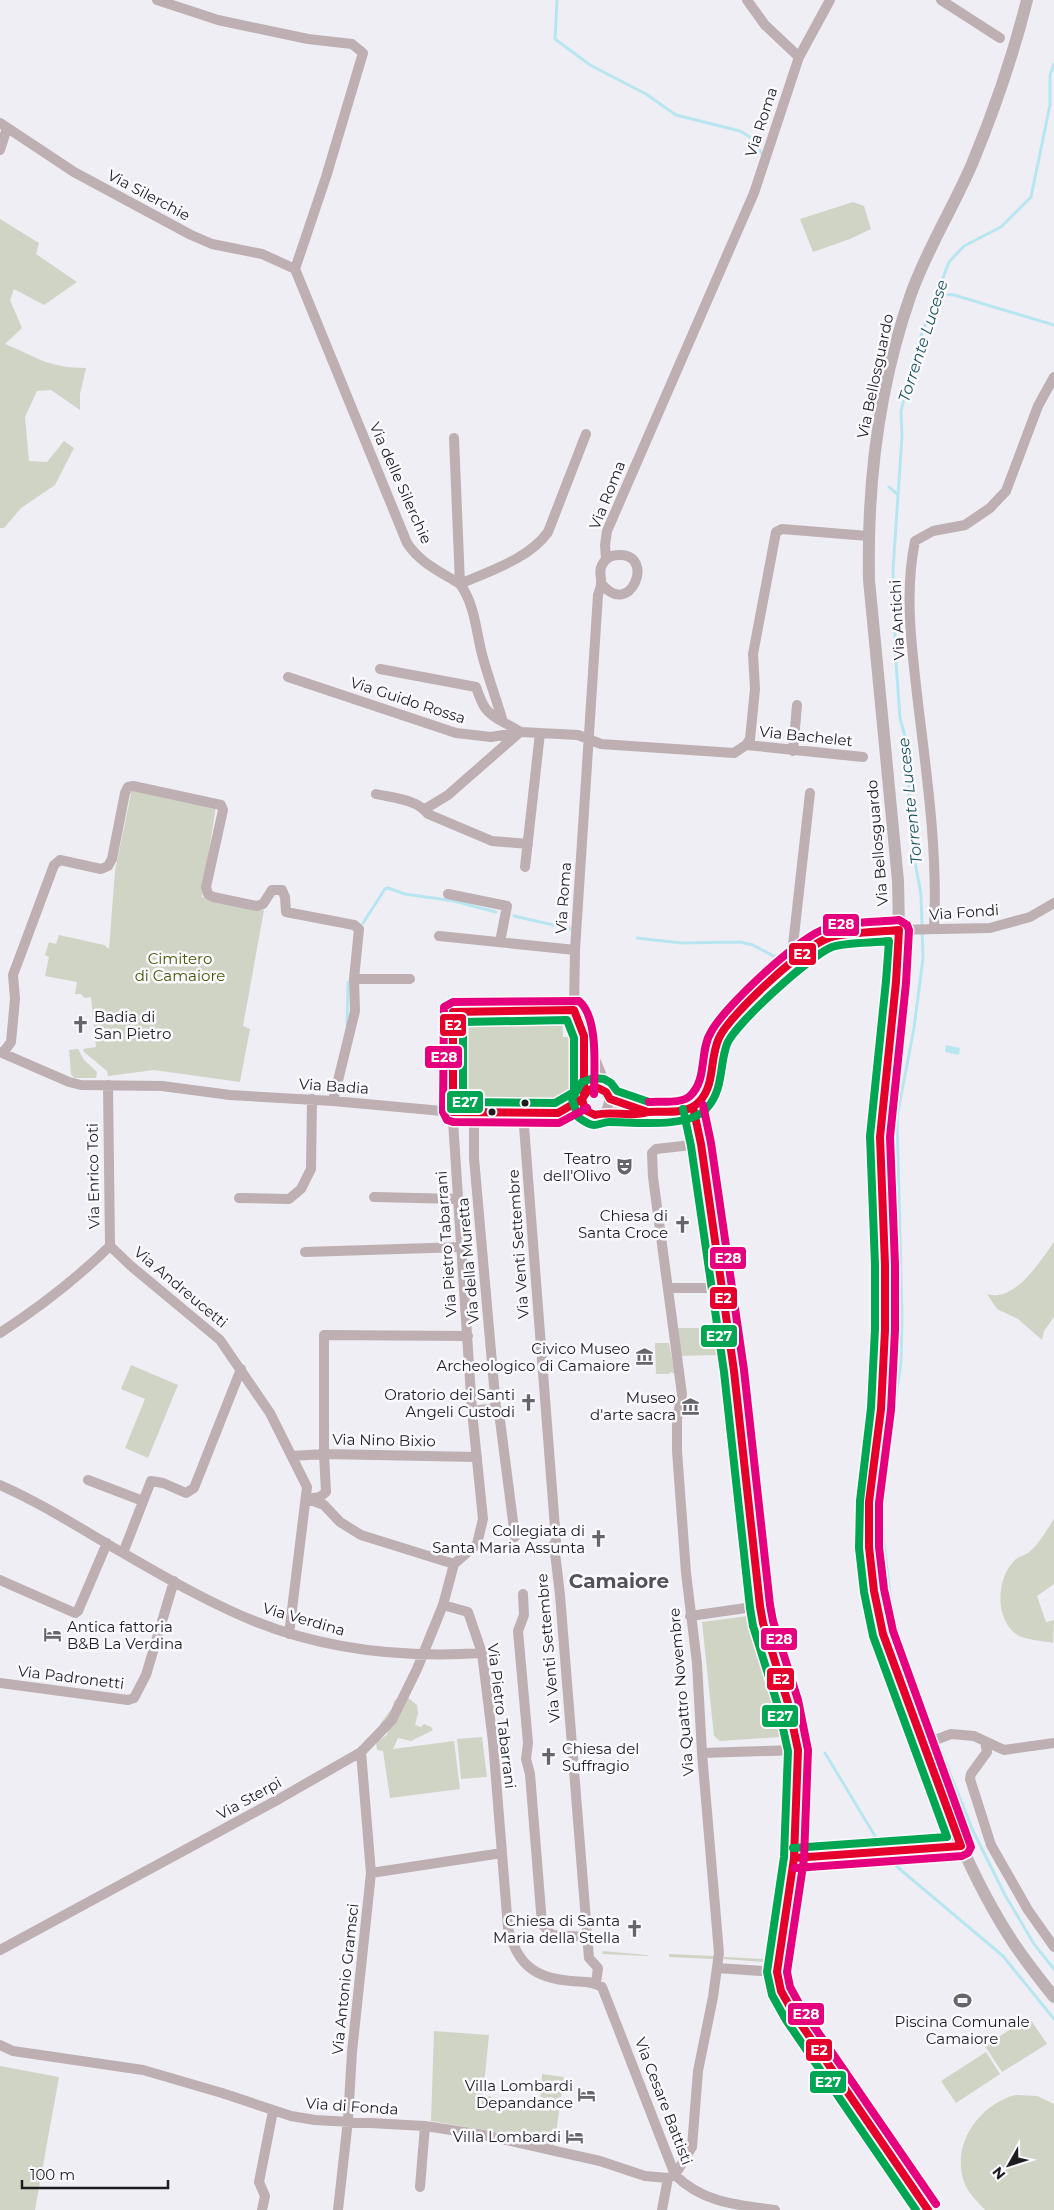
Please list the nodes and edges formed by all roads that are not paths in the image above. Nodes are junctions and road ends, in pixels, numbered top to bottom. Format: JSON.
{"nodes":[{"id":1,"x":157,"y":0,"type":"edge"},
{"id":2,"x":747,"y":0,"type":"edge"},
{"id":3,"x":830,"y":0,"type":"edge"},
{"id":4,"x":941,"y":0,"type":"edge"},
{"id":5,"x":1027,"y":0,"type":"edge"},
{"id":6,"x":1000,"y":38,"type":"dead end"},
{"id":7,"x":799,"y":57,"type":"junction"},
{"id":8,"x":3,"y":126,"type":"edge"},
{"id":9,"x":0,"y":150,"type":"edge"},
{"id":10,"x":295,"y":269,"type":"junction"},
{"id":11,"x":1054,"y":377,"type":"edge"},
{"id":12,"x":586,"y":434,"type":"dead end"},
{"id":13,"x":454,"y":438,"type":"dead end"},
{"id":14,"x":868,"y":536,"type":"junction"},
{"id":15,"x":611,"y":557,"type":"junction"},
{"id":16,"x":601,"y":583,"type":"junction"},
{"id":17,"x":460,"y":584,"type":"junction"},
{"id":18,"x":611,"y":592,"type":"junction"},
{"id":19,"x":598,"y":595,"type":"junction"},
{"id":20,"x":380,"y":669,"type":"dead end"},
{"id":21,"x":288,"y":676,"type":"dead end"},
{"id":22,"x":797,"y":705,"type":"dead end"},
{"id":23,"x":503,"y":722,"type":"junction"},
{"id":24,"x":521,"y":732,"type":"junction"},
{"id":25,"x":540,"y":733,"type":"junction"},
{"id":26,"x":588,"y":739,"type":"junction"},
{"id":27,"x":746,"y":745,"type":"junction"},
{"id":28,"x":793,"y":751,"type":"junction"},
{"id":29,"x":863,"y":757,"type":"dead end"},
{"id":30,"x":810,"y":793,"type":"dead end"},
{"id":31,"x":376,"y":794,"type":"dead end"},
{"id":32,"x":425,"y":809,"type":"junction"},
{"id":33,"x":528,"y":844,"type":"junction"},
{"id":34,"x":525,"y":867,"type":"dead end"},
{"id":35,"x":448,"y":894,"type":"dead end"},
{"id":36,"x":1054,"y":903,"type":"edge"},
{"id":37,"x":934,"y":929,"type":"junction"},
{"id":38,"x":903,"y":930,"type":"junction"},
{"id":39,"x":439,"y":936,"type":"dead end"},
{"id":40,"x":500,"y":942,"type":"junction"},
{"id":41,"x":574,"y":950,"type":"junction"},
{"id":42,"x":791,"y":963,"type":"junction"},
{"id":43,"x":354,"y":979,"type":"junction"},
{"id":44,"x":410,"y":979,"type":"dead end"},
{"id":45,"x":574,"y":1010,"type":"junction"},
{"id":46,"x":584,"y":1036,"type":"junction"},
{"id":47,"x":1,"y":1053,"type":"edge"},
{"id":48,"x":108,"y":1085,"type":"junction"},
{"id":49,"x":608,"y":1095,"type":"junction"},
{"id":50,"x":583,"y":1096,"type":"junction"},
{"id":51,"x":312,"y":1100,"type":"junction"},
{"id":52,"x":332,"y":1100,"type":"junction"},
{"id":53,"x":693,"y":1107,"type":"junction"},
{"id":54,"x":585,"y":1110,"type":"junction"},
{"id":55,"x":453,"y":1112,"type":"junction"},
{"id":56,"x":474,"y":1112,"type":"junction"},
{"id":57,"x":558,"y":1112,"type":"junction"},
{"id":58,"x":606,"y":1112,"type":"junction"},
{"id":59,"x":648,"y":1112,"type":"junction"},
{"id":60,"x":523,"y":1113,"type":"junction"},
{"id":61,"x":701,"y":1144,"type":"junction"},
{"id":62,"x":374,"y":1197,"type":"dead end"},
{"id":63,"x":239,"y":1198,"type":"dead end"},
{"id":64,"x":459,"y":1199,"type":"junction"},
{"id":65,"x":110,"y":1246,"type":"junction"},
{"id":66,"x":462,"y":1247,"type":"junction"},
{"id":67,"x":305,"y":1252,"type":"dead end"},
{"id":68,"x":668,"y":1288,"type":"junction"},
{"id":69,"x":723,"y":1288,"type":"junction"},
{"id":70,"x":0,"y":1333,"type":"edge"},
{"id":71,"x":468,"y":1336,"type":"junction"},
{"id":72,"x":241,"y":1369,"type":"junction"},
{"id":73,"x":496,"y":1408,"type":"junction"},
{"id":74,"x":472,"y":1411,"type":"junction"},
{"id":75,"x":324,"y":1454,"type":"junction"},
{"id":76,"x":292,"y":1456,"type":"junction"},
{"id":77,"x":477,"y":1457,"type":"junction"},
{"id":78,"x":88,"y":1480,"type":"dead end"},
{"id":79,"x":0,"y":1485,"type":"edge"},
{"id":80,"x":307,"y":1499,"type":"junction"},
{"id":81,"x":143,"y":1501,"type":"junction"},
{"id":82,"x":515,"y":1536,"type":"dead end"},
{"id":83,"x":107,"y":1544,"type":"junction"},
{"id":84,"x":123,"y":1553,"type":"junction"},
{"id":85,"x":454,"y":1564,"type":"junction"},
{"id":86,"x":0,"y":1580,"type":"edge"},
{"id":87,"x":174,"y":1581,"type":"junction"},
{"id":88,"x":523,"y":1594,"type":"dead end"},
{"id":89,"x":443,"y":1605,"type":"junction"},
{"id":90,"x":760,"y":1606,"type":"junction"},
{"id":91,"x":690,"y":1616,"type":"junction"},
{"id":92,"x":289,"y":1634,"type":"junction"},
{"id":93,"x":482,"y":1653,"type":"junction"},
{"id":94,"x":423,"y":1655,"type":"junction"},
{"id":95,"x":0,"y":1683,"type":"edge"},
{"id":96,"x":985,"y":1742,"type":"junction"},
{"id":97,"x":1054,"y":1743,"type":"edge"},
{"id":98,"x":922,"y":1745,"type":"junction"},
{"id":99,"x":798,"y":1750,"type":"junction"},
{"id":100,"x":362,"y":1752,"type":"junction"},
{"id":101,"x":702,"y":1753,"type":"junction"},
{"id":102,"x":961,"y":1846,"type":"junction"},
{"id":103,"x":502,"y":1853,"type":"junction"},
{"id":104,"x":794,"y":1858,"type":"junction"},
{"id":105,"x":371,"y":1873,"type":"junction"},
{"id":106,"x":588,"y":1937,"type":"junction"},
{"id":107,"x":1054,"y":1947,"type":"edge"},
{"id":108,"x":0,"y":1950,"type":"edge"},
{"id":109,"x":717,"y":1968,"type":"junction"},
{"id":110,"x":777,"y":1972,"type":"junction"},
{"id":111,"x":596,"y":1983,"type":"junction"},
{"id":112,"x":1054,"y":1997,"type":"edge"},
{"id":113,"x":0,"y":2045,"type":"edge"},
{"id":114,"x":272,"y":2111,"type":"junction"},
{"id":115,"x":348,"y":2120,"type":"junction"},
{"id":116,"x":425,"y":2126,"type":"junction"},
{"id":117,"x":672,"y":2177,"type":"junction"},
{"id":118,"x":420,"y":2187,"type":"dead end"},
{"id":119,"x":262,"y":2210,"type":"edge"},
{"id":120,"x":338,"y":2210,"type":"edge"},
{"id":121,"x":662,"y":2210,"type":"edge"},
{"id":122,"x":775,"y":2210,"type":"edge"},
{"id":123,"x":928,"y":2210,"type":"edge"}],
"edges":[{"from":1,"to":10,"type":"street"},
{"from":2,"to":7,"type":"street"},
{"from":3,"to":7,"type":"street","name":"Via Roma"},
{"from":4,"to":6,"type":"street"},
{"from":5,"to":14,"type":"main road","name":"Via Bellosguardo"},
{"from":7,"to":15,"type":"street","name":"Via Roma"},
{"from":8,"to":9,"type":"street"},
{"from":8,"to":10,"type":"street","name":"Via Silerchie"},
{"from":10,"to":17,"type":"street","name":"Via delle Silerchie"},
{"from":11,"to":37,"type":"street","name":"Via Antichi"},
{"from":12,"to":17,"type":"street"},
{"from":13,"to":17,"type":"street"},
{"from":14,"to":27,"type":"street"},
{"from":14,"to":38,"type":"main road","name":"Via Bellosguardo"},
{"from":15,"to":16,"type":"street","name":"Via Roma"},
{"from":15,"to":18,"type":"street","name":"Via Roma"},
{"from":16,"to":18,"type":"street"},
{"from":16,"to":19,"type":"street","name":"Via Roma"},
{"from":17,"to":23,"type":"street"},
{"from":18,"to":19,"type":"street","name":"Via Roma"},
{"from":19,"to":26,"type":"street","name":"Via Roma"},
{"from":20,"to":23,"type":"street"},
{"from":21,"to":24,"type":"street","name":"Via Guido Rossa"},
{"from":22,"to":28,"type":"street"},
{"from":23,"to":24,"type":"street"},
{"from":24,"to":25,"type":"street"},
{"from":24,"to":32,"type":"street"},
{"from":25,"to":26,"type":"street"},
{"from":25,"to":33,"type":"street"},
{"from":26,"to":27,"type":"street"},
{"from":26,"to":41,"type":"street","name":"Via Roma"},
{"from":27,"to":28,"type":"street","name":"Via Bachelet"},
{"from":28,"to":29,"type":"street","name":"Via Bachelet"},
{"from":30,"to":42,"type":"street"},
{"from":31,"to":32,"type":"street"},
{"from":32,"to":33,"type":"street"},
{"from":33,"to":34,"type":"street"},
{"from":35,"to":40,"type":"street"},
{"from":36,"to":37,"type":"street","name":"Via Fondi"},
{"from":37,"to":38,"type":"street","name":"Via Fondi"},
{"from":38,"to":42,"type":"street","name":"Via Fondi"},
{"from":38,"to":98,"type":"main road","name":"Via Bellosguardo"},
{"from":39,"to":40,"type":"street"},
{"from":40,"to":41,"type":"street"},
{"from":41,"to":45,"type":"street","name":"Via Roma"},
{"from":42,"to":53,"type":"street","name":"Via Fondi"},
{"from":43,"to":44,"type":"street"},
{"from":43,"to":47,"type":"street"},
{"from":43,"to":52,"type":"street"},
{"from":45,"to":46,"type":"street","name":"Via Roma"},
{"from":45,"to":55,"type":"street","name":"Via Pietro Tabarrani"},
{"from":46,"to":49,"type":"street","name":"Via Roma"},
{"from":46,"to":50,"type":"street","name":"Via Roma"},
{"from":47,"to":48,"type":"street","name":"Via Badia"},
{"from":48,"to":51,"type":"street","name":"Via Badia"},
{"from":48,"to":65,"type":"street","name":"Via Enrico Toti"},
{"from":49,"to":50,"type":"street","name":"Via Badia"},
{"from":49,"to":58,"type":"street"},
{"from":49,"to":59,"type":"street","name":"Via Badia"},
{"from":50,"to":54,"type":"street"},
{"from":50,"to":57,"type":"street","name":"Via Badia"},
{"from":51,"to":52,"type":"street","name":"Via Badia"},
{"from":51,"to":63,"type":"street"},
{"from":52,"to":55,"type":"street","name":"Via Badia"},
{"from":53,"to":59,"type":"street","name":"Via Badia"},
{"from":53,"to":61,"type":"street"},
{"from":54,"to":57,"type":"street","name":"Via Badia"},
{"from":54,"to":58,"type":"street","name":"Via Badia"},
{"from":55,"to":56,"type":"street","name":"Via Badia"},
{"from":55,"to":64,"type":"street","name":"Via Pietro Tabarrani"},
{"from":56,"to":60,"type":"street","name":"Via Badia"},
{"from":56,"to":73,"type":"street","name":"Via della Muretta"},
{"from":57,"to":60,"type":"street","name":"Via Badia"},
{"from":58,"to":59,"type":"street","name":"Via Badia"},
{"from":60,"to":106,"type":"street","name":"Via Venti Settembre"},
{"from":61,"to":68,"type":"street","name":"Via Quattro Novembre"},
{"from":61,"to":69,"type":"street"},
{"from":62,"to":64,"type":"street"},
{"from":64,"to":66,"type":"street","name":"Via Pietro Tabarrani"},
{"from":65,"to":70,"type":"street","name":"Via Enrico Toti"},
{"from":65,"to":72,"type":"street","name":"Via Andreucetti"},
{"from":66,"to":67,"type":"street"},
{"from":66,"to":71,"type":"street","name":"Via Pietro Tabarrani"},
{"from":68,"to":69,"type":"street"},
{"from":68,"to":91,"type":"street","name":"Via Quattro Novembre"},
{"from":69,"to":90,"type":"street"},
{"from":71,"to":74,"type":"street","name":"Via Pietro Tabarrani"},
{"from":71,"to":75,"type":"street"},
{"from":72,"to":76,"type":"street","name":"Via Andreucetti"},
{"from":72,"to":81,"type":"street"},
{"from":73,"to":74,"type":"street"},
{"from":73,"to":82,"type":"street","name":"Via della Muretta"},
{"from":74,"to":77,"type":"street","name":"Via Pietro Tabarrani"},
{"from":75,"to":76,"type":"street","name":"Via Nino Bixio"},
{"from":75,"to":77,"type":"street","name":"Via Nino Bixio"},
{"from":75,"to":80,"type":"street"},
{"from":76,"to":80,"type":"street","name":"Via Andreucetti"},
{"from":77,"to":85,"type":"street","name":"Via Pietro Tabarrani"},
{"from":78,"to":81,"type":"street"},
{"from":79,"to":83,"type":"street","name":"Via Verdina"},
{"from":80,"to":85,"type":"street"},
{"from":80,"to":92,"type":"street"},
{"from":81,"to":84,"type":"street"},
{"from":83,"to":84,"type":"street","name":"Via Verdina"},
{"from":83,"to":86,"type":"street"},
{"from":84,"to":87,"type":"street","name":"Via Verdina"},
{"from":85,"to":89,"type":"street"},
{"from":87,"to":92,"type":"street","name":"Via Verdina"},
{"from":87,"to":95,"type":"street","name":"Via Padronetti"},
{"from":88,"to":106,"type":"street"},
{"from":89,"to":93,"type":"street","name":"Via Pietro Tabarrani"},
{"from":89,"to":94,"type":"street","name":"Via Sterpi"},
{"from":90,"to":91,"type":"street"},
{"from":90,"to":99,"type":"street"},
{"from":91,"to":101,"type":"street","name":"Via Quattro Novembre"},
{"from":92,"to":94,"type":"street","name":"Via Verdina"},
{"from":93,"to":94,"type":"street","name":"Via Verdina"},
{"from":93,"to":103,"type":"street","name":"Via Pietro Tabarrani"},
{"from":94,"to":100,"type":"street","name":"Via Sterpi"},
{"from":96,"to":97,"type":"street"},
{"from":96,"to":98,"type":"street"},
{"from":96,"to":107,"type":"street"},
{"from":98,"to":102,"type":"main road","name":"Via Bellosguardo"},
{"from":99,"to":101,"type":"street"},
{"from":99,"to":104,"type":"street"},
{"from":100,"to":105,"type":"street","name":"Via Antonio Gramsci"},
{"from":100,"to":108,"type":"street","name":"Via Sterpi"},
{"from":101,"to":109,"type":"street","name":"Via Quattro Novembre"},
{"from":102,"to":104,"type":"street"},
{"from":102,"to":112,"type":"main road","name":"Via Bellosguardo"},
{"from":103,"to":105,"type":"street"},
{"from":103,"to":111,"type":"street","name":"Via Pietro Tabarrani"},
{"from":104,"to":110,"type":"street"},
{"from":105,"to":115,"type":"street","name":"Via Antonio Gramsci"},
{"from":106,"to":111,"type":"street","name":"Via Venti Settembre"},
{"from":109,"to":110,"type":"street"},
{"from":109,"to":117,"type":"street","name":"Via Quattro Novembre"},
{"from":110,"to":123,"type":"street"},
{"from":111,"to":117,"type":"street","name":"Via Cesare Battisti"},
{"from":113,"to":114,"type":"street","name":"Via di Fonda"},
{"from":114,"to":115,"type":"street","name":"Via di Fonda"},
{"from":114,"to":119,"type":"street"},
{"from":115,"to":116,"type":"street","name":"Via di Fonda"},
{"from":115,"to":120,"type":"street","name":"Via Antonio Gramsci"},
{"from":116,"to":117,"type":"street","name":"Via di Fonda"},
{"from":116,"to":118,"type":"street"},
{"from":117,"to":121,"type":"street"},
{"from":117,"to":122,"type":"street","name":"Via Cesare Battisti"}]}
